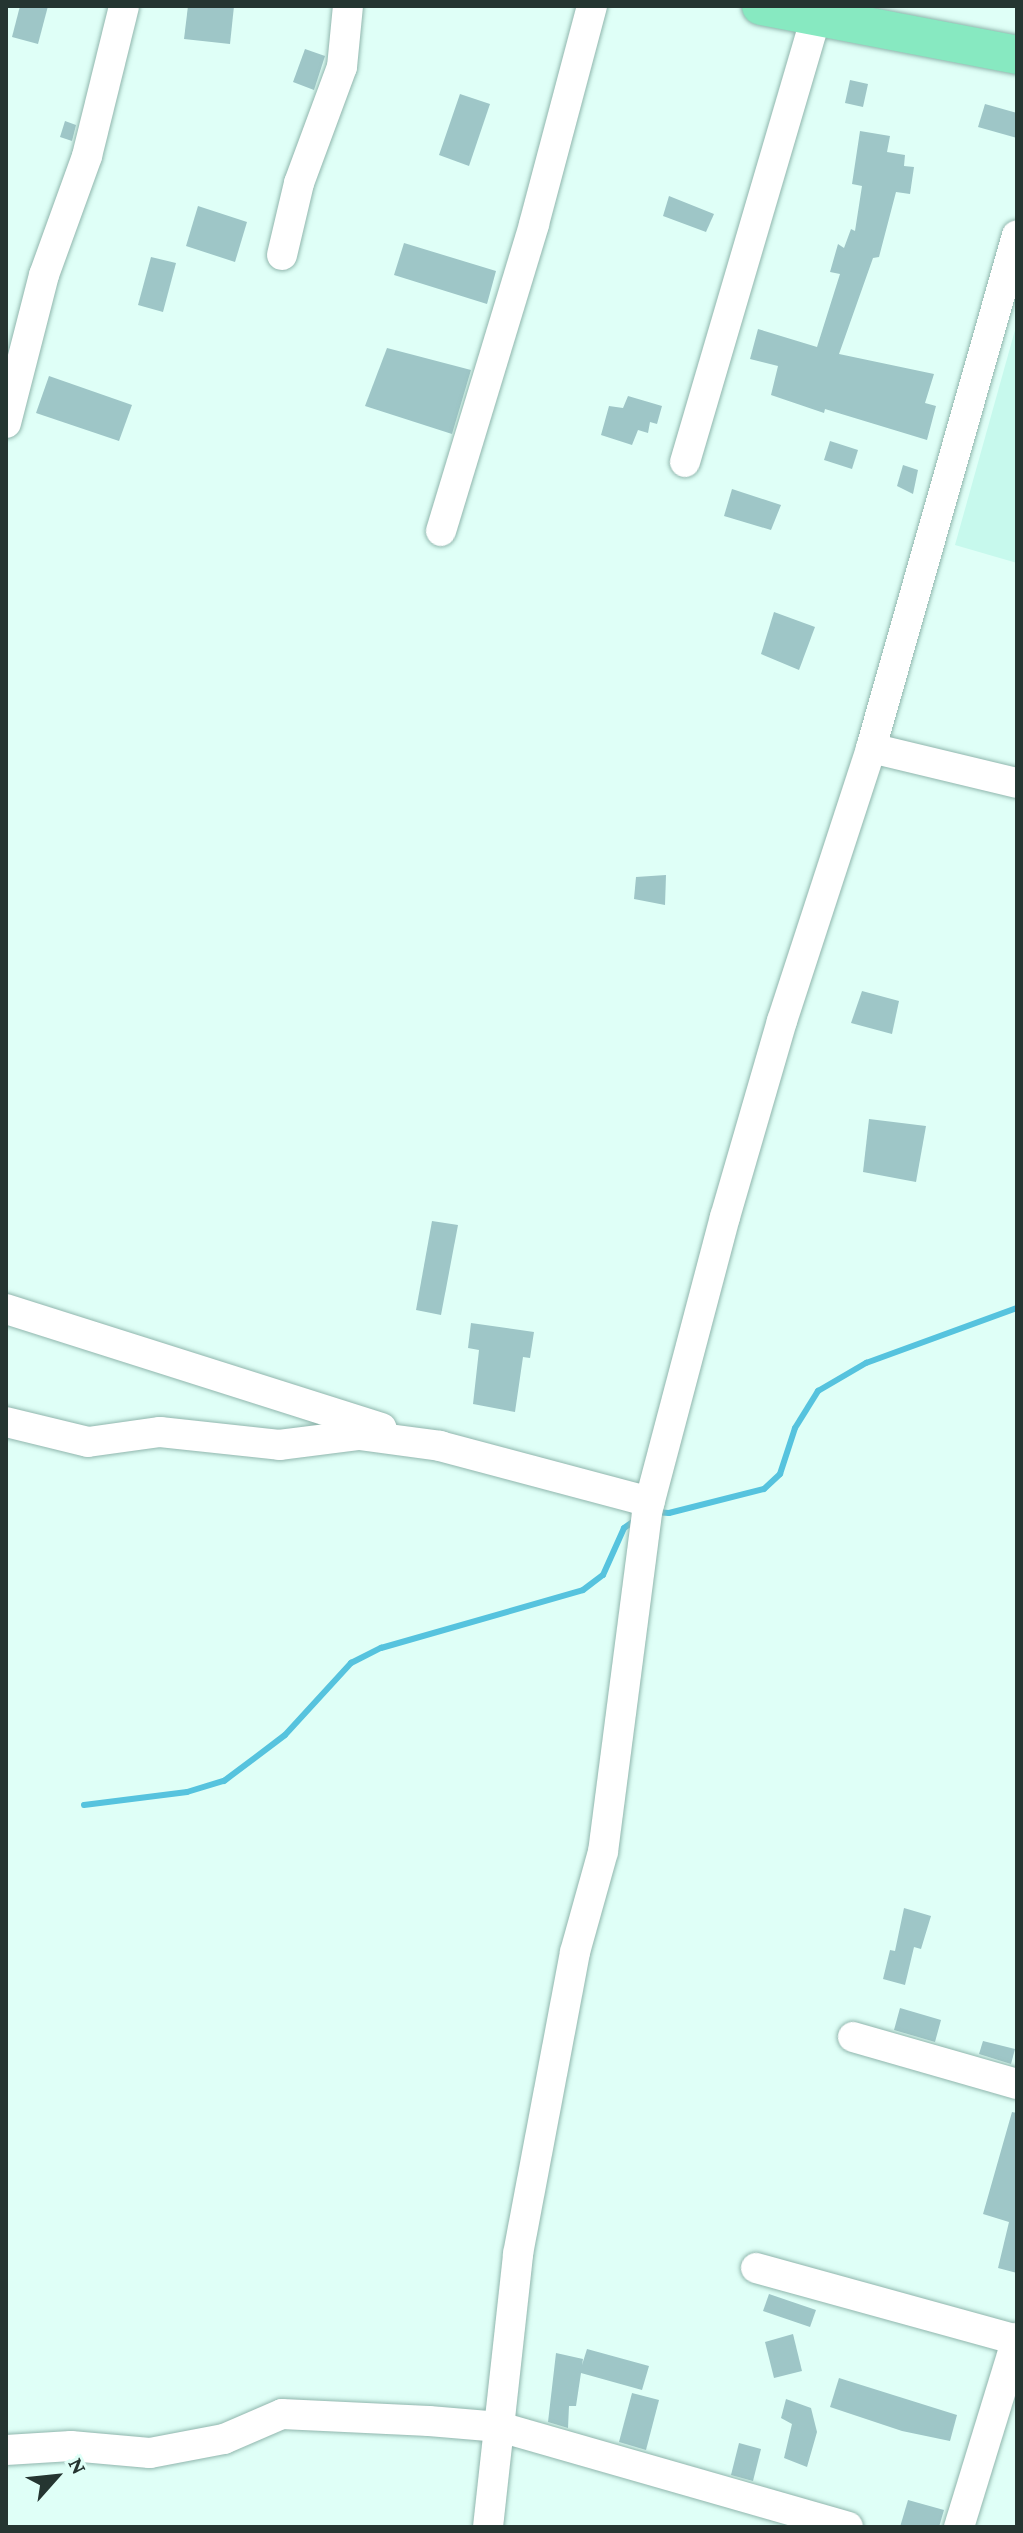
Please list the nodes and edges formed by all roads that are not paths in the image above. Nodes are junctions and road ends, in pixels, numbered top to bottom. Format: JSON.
{"nodes":[{"id":1,"x":124,"y":6,"type":"edge"},
{"id":2,"x":348,"y":6,"type":"edge"},
{"id":3,"x":592,"y":6,"type":"edge"},
{"id":4,"x":761,"y":6,"type":"edge"},
{"id":5,"x":817,"y":14,"type":"junction"},
{"id":6,"x":1017,"y":55,"type":"edge"},
{"id":7,"x":1017,"y":235,"type":"edge"},
{"id":8,"x":282,"y":255,"type":"dead end"},
{"id":9,"x":6,"y":423,"type":"edge"},
{"id":10,"x":685,"y":462,"type":"dead end"},
{"id":11,"x":441,"y":531,"type":"dead end"},
{"id":12,"x":871,"y":748,"type":"junction"},
{"id":13,"x":1017,"y":783,"type":"edge"},
{"id":14,"x":6,"y":1309,"type":"edge"},
{"id":15,"x":6,"y":1422,"type":"edge"},
{"id":16,"x":440,"y":1446,"type":"junction"},
{"id":17,"x":650,"y":1502,"type":"junction"},
{"id":18,"x":853,"y":2037,"type":"dead end"},
{"id":19,"x":1017,"y":2084,"type":"edge"},
{"id":20,"x":756,"y":2268,"type":"dead end"},
{"id":21,"x":1017,"y":2339,"type":"edge"},
{"id":22,"x":500,"y":2427,"type":"junction"},
{"id":23,"x":6,"y":2450,"type":"edge"},
{"id":24,"x":488,"y":2527,"type":"edge"},
{"id":25,"x":848,"y":2527,"type":"edge"},
{"id":26,"x":959,"y":2527,"type":"edge"}],
"edges":[{"from":1,"to":9,"type":"street"},
{"from":2,"to":8,"type":"street"},
{"from":3,"to":11,"type":"street"},
{"from":4,"to":5,"type":"main road"},
{"from":5,"to":6,"type":"main road"},
{"from":5,"to":10,"type":"street"},
{"from":7,"to":12,"type":"street"},
{"from":12,"to":13,"type":"street"},
{"from":12,"to":17,"type":"street"},
{"from":14,"to":16,"type":"street"},
{"from":15,"to":16,"type":"street"},
{"from":16,"to":17,"type":"street"},
{"from":17,"to":22,"type":"street"},
{"from":18,"to":19,"type":"street"},
{"from":20,"to":21,"type":"street"},
{"from":21,"to":26,"type":"street"},
{"from":22,"to":23,"type":"street"},
{"from":22,"to":24,"type":"street"},
{"from":22,"to":25,"type":"street"}]}
